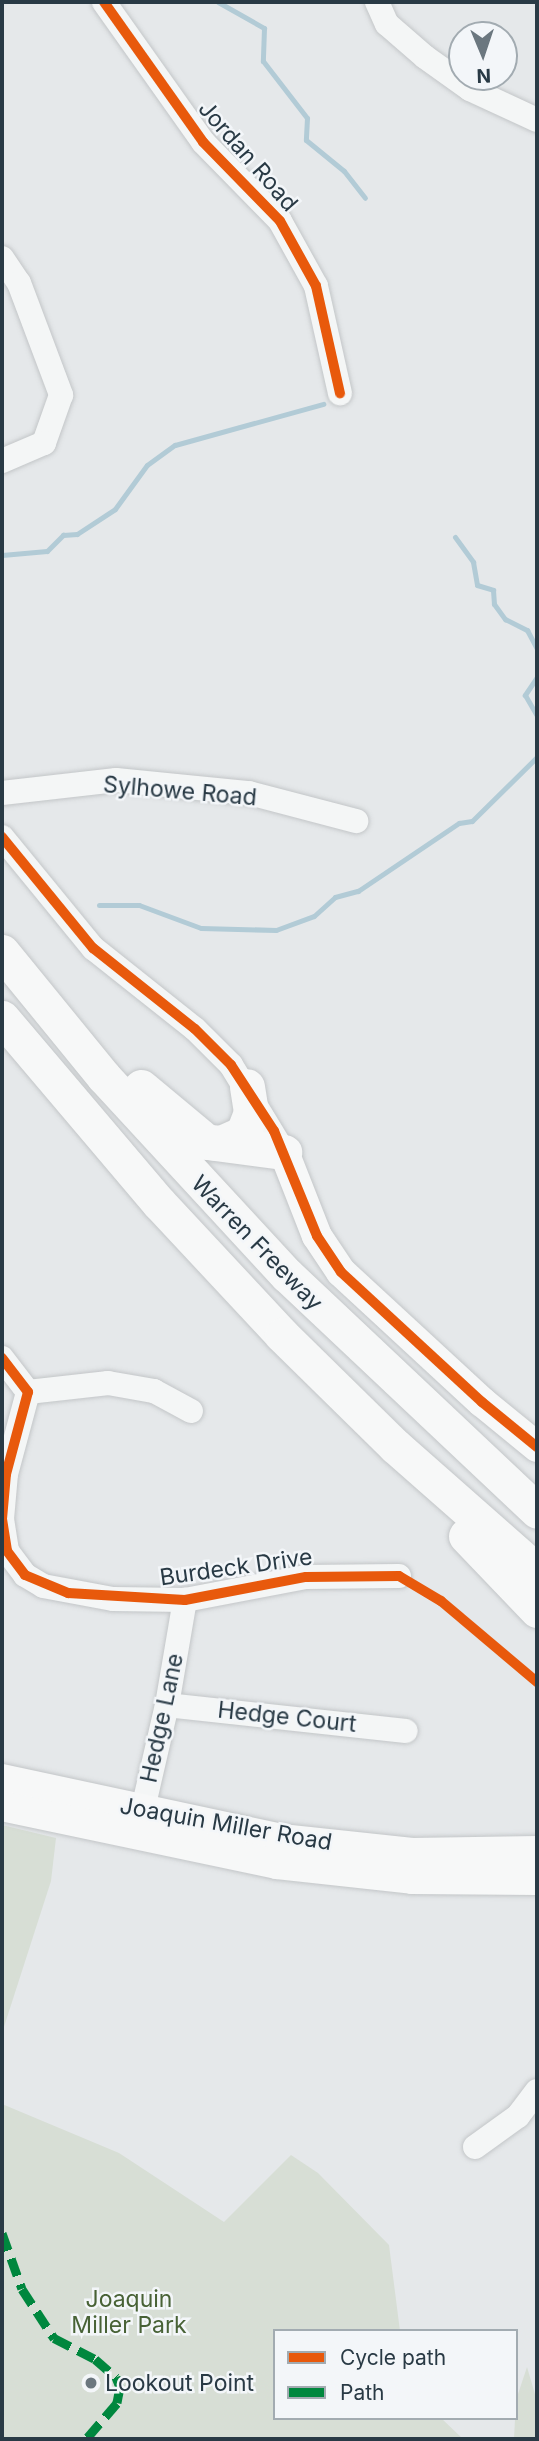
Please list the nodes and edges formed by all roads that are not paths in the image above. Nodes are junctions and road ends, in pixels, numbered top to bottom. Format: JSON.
{"nodes":[{"id":1,"x":104,"y":2,"type":"edge"},
{"id":2,"x":377,"y":2,"type":"edge"},
{"id":3,"x":537,"y":120,"type":"edge"},
{"id":4,"x":2,"y":258,"type":"edge"},
{"id":5,"x":340,"y":393,"type":"dead end"},
{"id":6,"x":2,"y":461,"type":"edge"},
{"id":7,"x":2,"y":793,"type":"edge"},
{"id":8,"x":356,"y":821,"type":"dead end"},
{"id":9,"x":2,"y":837,"type":"edge"},
{"id":10,"x":2,"y":935,"type":"edge"},
{"id":11,"x":2,"y":952,"type":"edge"},
{"id":12,"x":2,"y":1018,"type":"edge"},
{"id":13,"x":247,"y":1086,"type":"junction"},
{"id":14,"x":206,"y":1142,"type":"junction"},
{"id":15,"x":284,"y":1152,"type":"junction"},
{"id":16,"x":2,"y":1358,"type":"edge"},
{"id":17,"x":28,"y":1392,"type":"junction"},
{"id":18,"x":191,"y":1411,"type":"dead end"},
{"id":19,"x":395,"y":1446,"type":"junction"},
{"id":20,"x":537,"y":1447,"type":"edge"},
{"id":21,"x":537,"y":1511,"type":"edge"},
{"id":22,"x":537,"y":1571,"type":"edge"},
{"id":23,"x":399,"y":1576,"type":"dead end"},
{"id":24,"x":184,"y":1600,"type":"junction"},
{"id":25,"x":537,"y":1609,"type":"edge"},
{"id":26,"x":167,"y":1705,"type":"junction"},
{"id":27,"x":405,"y":1731,"type":"dead end"},
{"id":28,"x":2,"y":1779,"type":"edge"},
{"id":29,"x":2,"y":1806,"type":"edge"},
{"id":30,"x":139,"y":1822,"type":"junction"},
{"id":31,"x":537,"y":1851,"type":"edge"},
{"id":32,"x":537,"y":1880,"type":"edge"},
{"id":33,"x":537,"y":2091,"type":"edge"},
{"id":34,"x":475,"y":2147,"type":"dead end"}],
"edges":[{"from":1,"to":5,"type":"street","name":"Jordan Road"},
{"from":2,"to":3,"type":"street"},
{"from":4,"to":6,"type":"street"},
{"from":7,"to":8,"type":"street","name":"Sylhowe Road"},
{"from":9,"to":13,"type":"street"},
{"from":10,"to":14,"type":"highway"},
{"from":11,"to":21,"type":"highway","name":"Warren Freeway"},
{"from":12,"to":19,"type":"highway","name":"Warren Freeway"},
{"from":13,"to":14,"type":"highway"},
{"from":13,"to":15,"type":"street"},
{"from":14,"to":15,"type":"highway"},
{"from":15,"to":20,"type":"main road"},
{"from":16,"to":17,"type":"street"},
{"from":17,"to":18,"type":"street"},
{"from":17,"to":24,"type":"street","name":"Burdeck Drive"},
{"from":19,"to":22,"type":"highway","name":"Warren Freeway"},
{"from":19,"to":25,"type":"highway"},
{"from":23,"to":24,"type":"street","name":"Burdeck Drive"},
{"from":24,"to":26,"type":"street","name":"Hedge Lane"},
{"from":26,"to":27,"type":"street","name":"Hedge Court"},
{"from":26,"to":30,"type":"street","name":"Hedge Lane"},
{"from":28,"to":30,"type":"main road","name":"Joaquin Miller Road"},
{"from":29,"to":30,"type":"main road","name":"Joaquin Miller Road"},
{"from":30,"to":31,"type":"main road","name":"Joaquin Miller Road"},
{"from":30,"to":32,"type":"main road","name":"Joaquin Miller Road"},
{"from":33,"to":34,"type":"street"}]}
